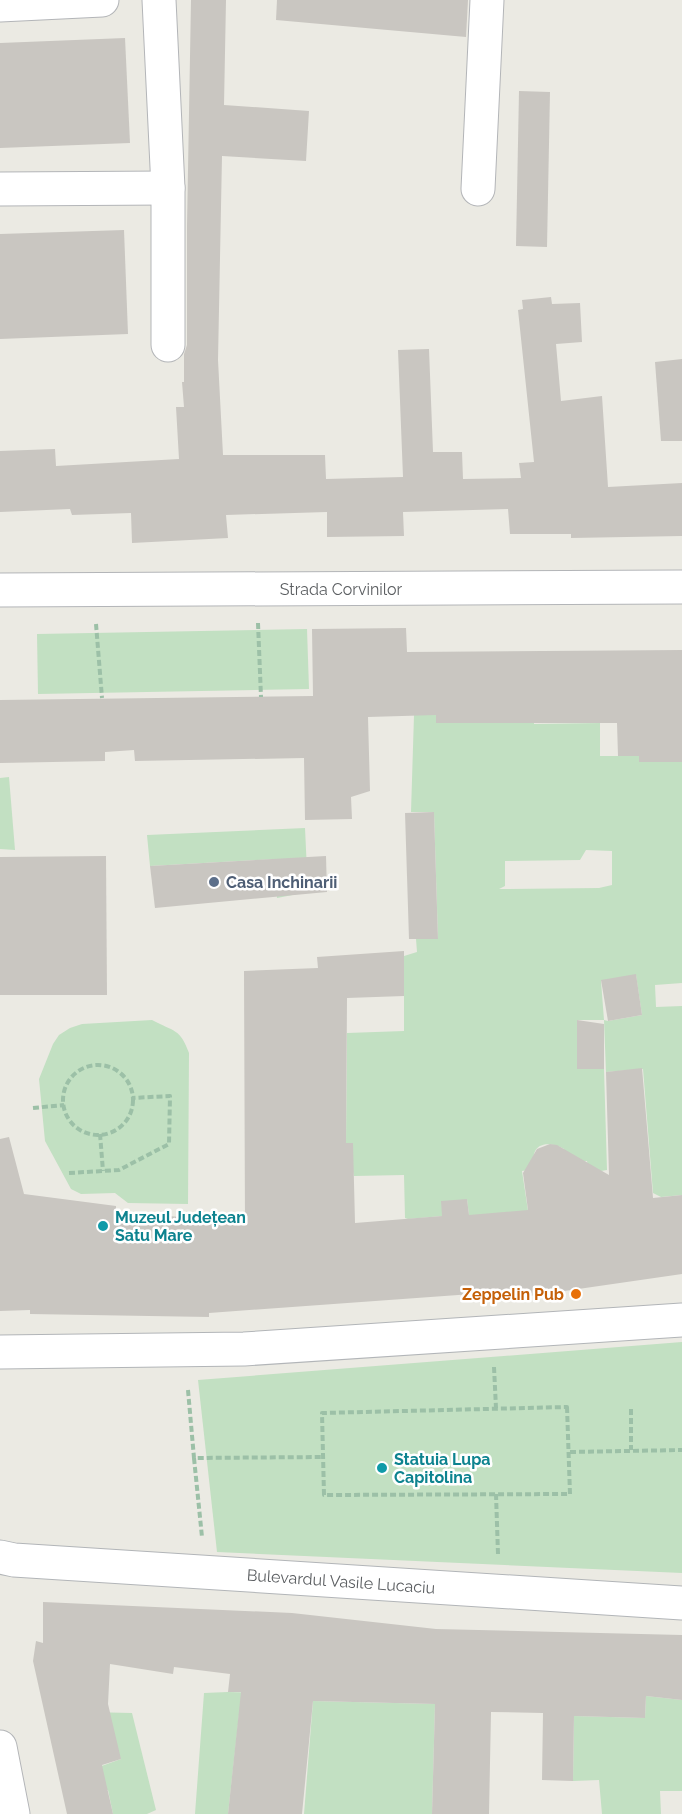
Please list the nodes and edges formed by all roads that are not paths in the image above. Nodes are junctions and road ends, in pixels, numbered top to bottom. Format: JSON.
{"nodes":[{"id":1,"x":102,"y":0,"type":"edge"},
{"id":2,"x":159,"y":0,"type":"edge"},
{"id":3,"x":487,"y":0,"type":"edge"},
{"id":4,"x":0,"y":5,"type":"edge"},
{"id":5,"x":168,"y":188,"type":"junction"},
{"id":6,"x":0,"y":189,"type":"edge"},
{"id":7,"x":478,"y":189,"type":"dead end"},
{"id":8,"x":168,"y":345,"type":"dead end"},
{"id":9,"x":682,"y":587,"type":"edge"},
{"id":10,"x":0,"y":590,"type":"edge"},
{"id":11,"x":682,"y":1320,"type":"edge"},
{"id":12,"x":0,"y":1352,"type":"edge"},
{"id":13,"x":0,"y":1557,"type":"edge"},
{"id":14,"x":682,"y":1603,"type":"edge"},
{"id":15,"x":0,"y":1747,"type":"edge"},
{"id":16,"x":13,"y":1814,"type":"edge"}],
"edges":[{"from":1,"to":4,"type":"street"},
{"from":2,"to":5,"type":"street"},
{"from":3,"to":7,"type":"street"},
{"from":5,"to":6,"type":"street"},
{"from":5,"to":8,"type":"street"},
{"from":9,"to":10,"type":"street","name":"Strada Corvinilor"},
{"from":11,"to":12,"type":"street"},
{"from":13,"to":14,"type":"street","name":"Bulevardul Vasile Lucaciu"},
{"from":15,"to":16,"type":"street"}]}
